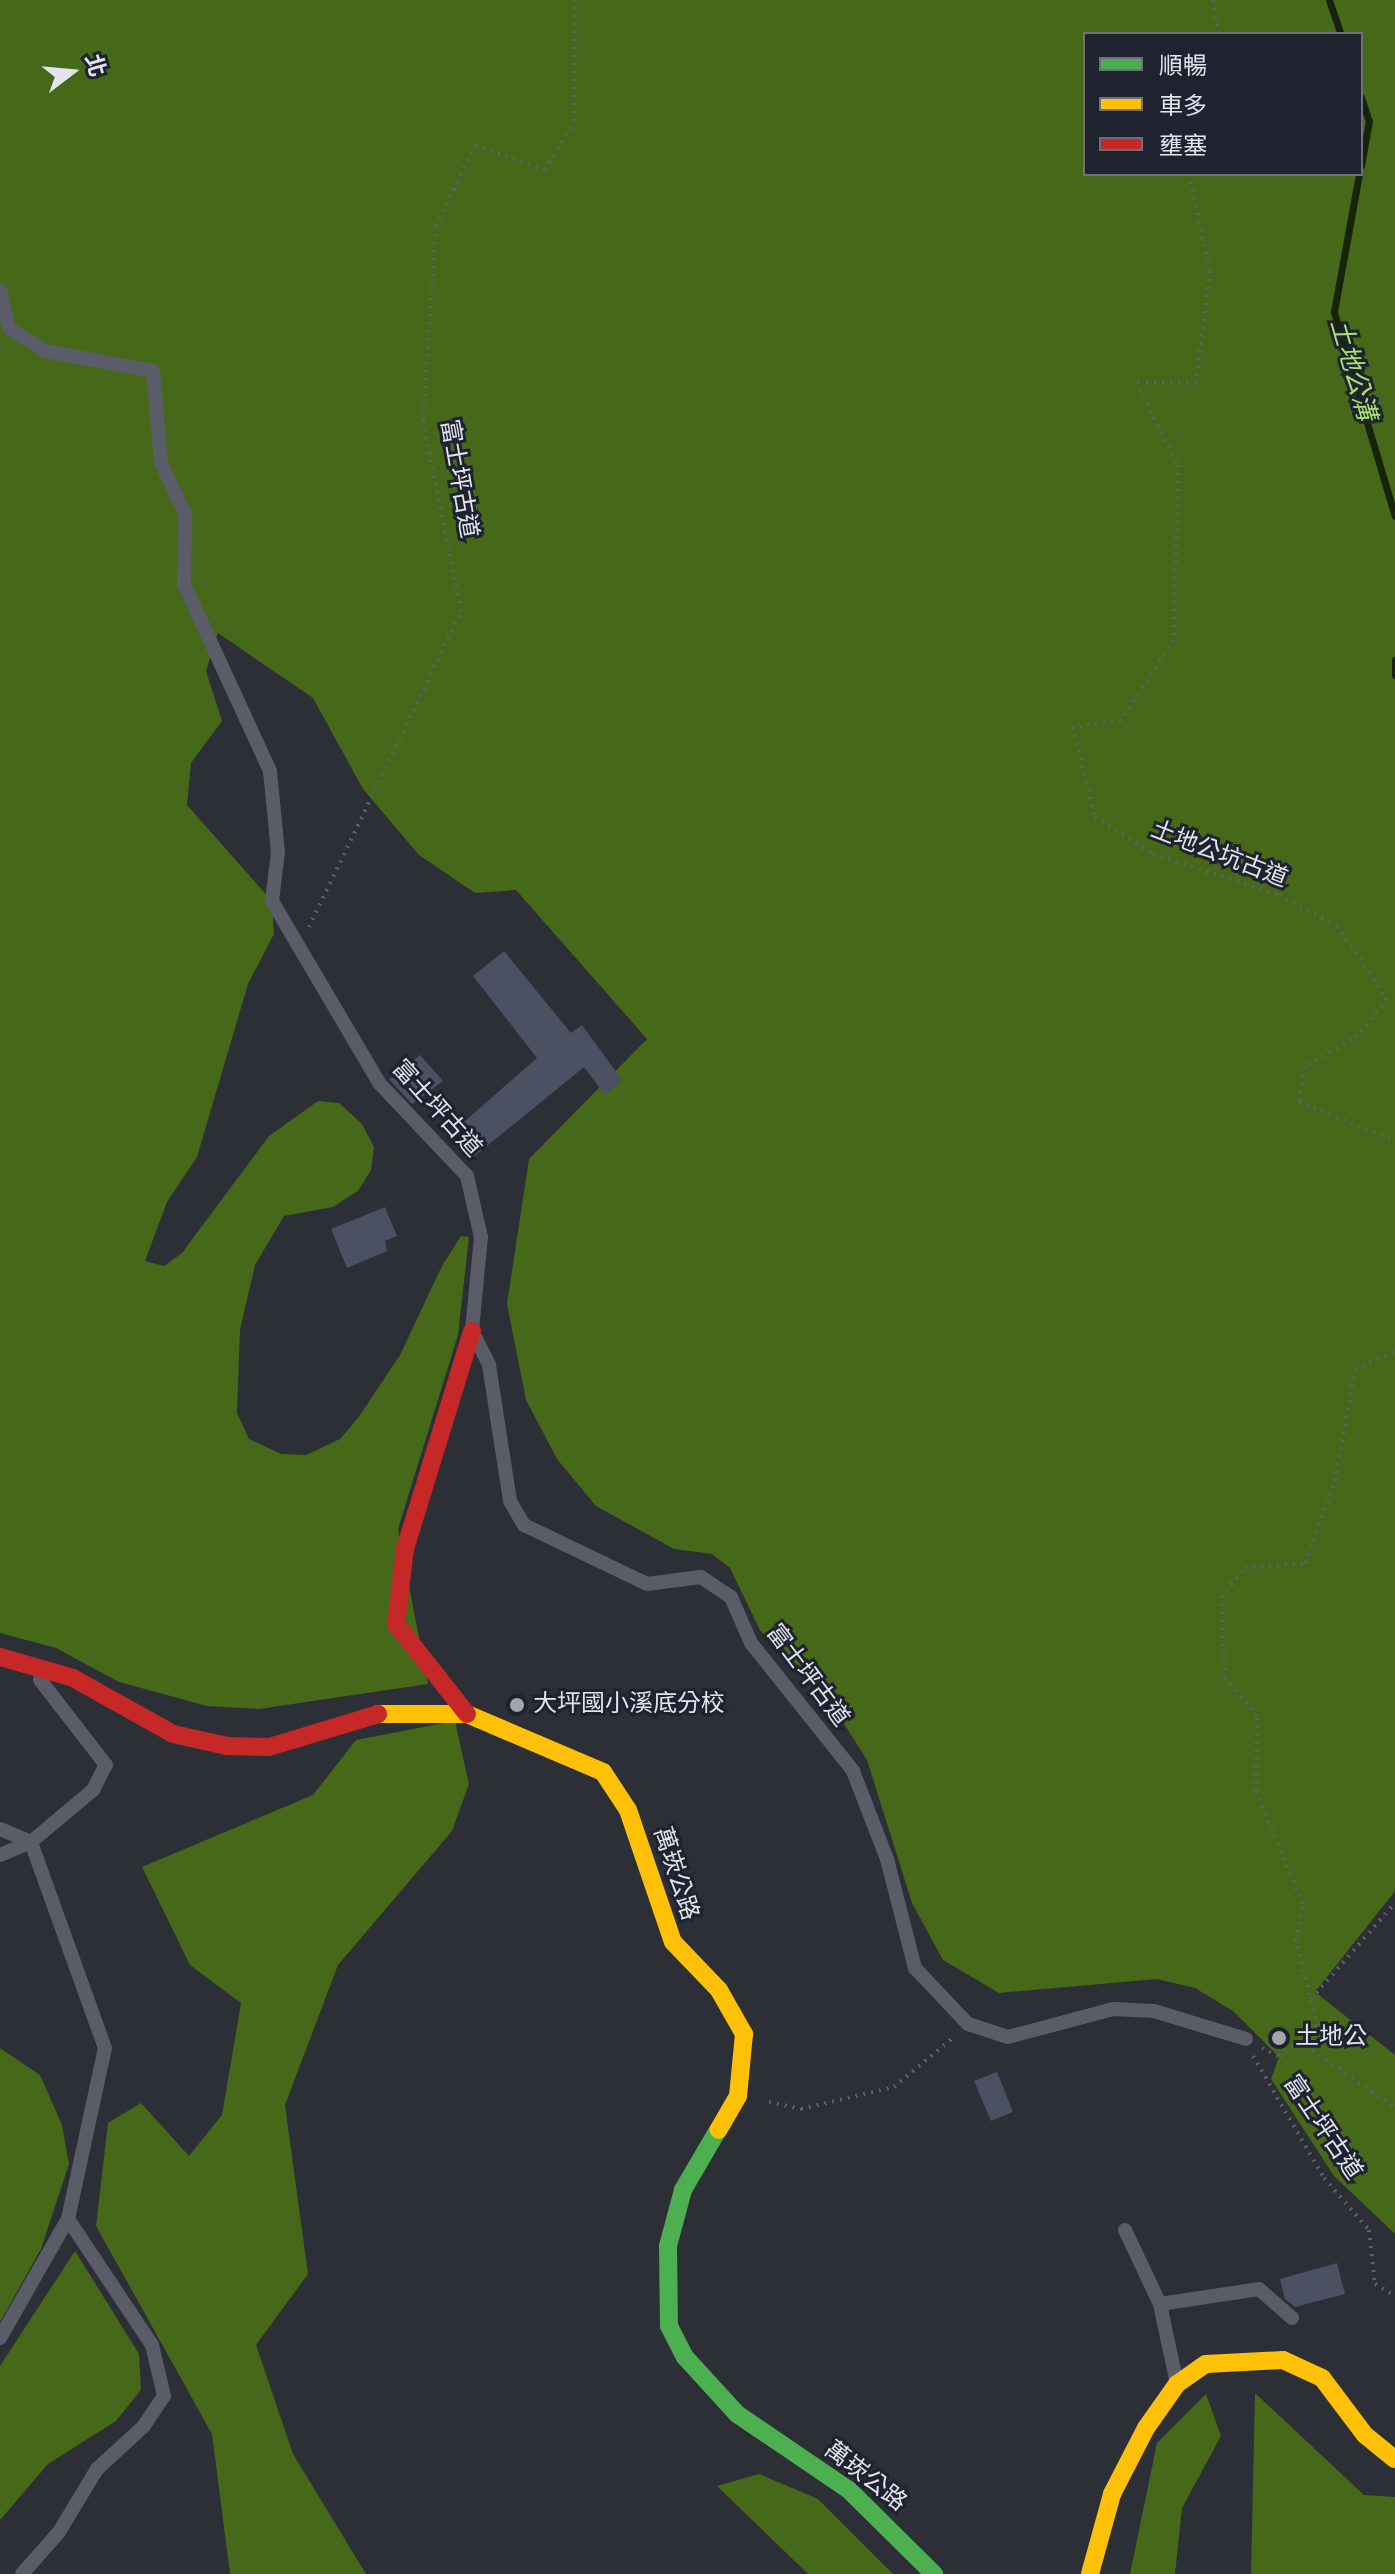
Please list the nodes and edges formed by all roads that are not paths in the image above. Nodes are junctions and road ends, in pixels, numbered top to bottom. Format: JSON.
{"nodes":[{"id":1,"x":0,"y":290,"type":"edge"},
{"id":2,"x":472,"y":1331,"type":"junction"},
{"id":3,"x":0,"y":1657,"type":"edge"},
{"id":4,"x":24,"y":1662,"type":"junction"},
{"id":5,"x":467,"y":1714,"type":"junction"},
{"id":6,"x":0,"y":1829,"type":"edge"},
{"id":7,"x":31,"y":1842,"type":"junction"},
{"id":8,"x":0,"y":1855,"type":"edge"},
{"id":9,"x":1246,"y":2039,"type":"road end"},
{"id":10,"x":68,"y":2219,"type":"junction"},
{"id":11,"x":1125,"y":2230,"type":"dead end"},
{"id":12,"x":1160,"y":2304,"type":"junction"},
{"id":13,"x":1292,"y":2318,"type":"dead end"},
{"id":14,"x":0,"y":2338,"type":"edge"},
{"id":15,"x":1177,"y":2384,"type":"junction"},
{"id":16,"x":1395,"y":2459,"type":"edge"},
{"id":17,"x":22,"y":2574,"type":"edge"},
{"id":18,"x":934,"y":2574,"type":"edge"},
{"id":19,"x":1090,"y":2574,"type":"edge"}],
"edges":[{"from":1,"to":2,"type":"lane","name":"富士坪古道"},
{"from":2,"to":5,"type":"street"},
{"from":2,"to":9,"type":"lane","name":"富士坪古道"},
{"from":3,"to":4,"type":"street","name":"萬崁公路"},
{"from":4,"to":5,"type":"street","name":"萬崁公路"},
{"from":4,"to":7,"type":"lane"},
{"from":5,"to":18,"type":"street","name":"萬崁公路"},
{"from":6,"to":7,"type":"lane"},
{"from":7,"to":8,"type":"lane"},
{"from":7,"to":10,"type":"lane"},
{"from":10,"to":14,"type":"lane"},
{"from":10,"to":17,"type":"lane"},
{"from":11,"to":12,"type":"lane"},
{"from":12,"to":13,"type":"lane"},
{"from":12,"to":15,"type":"lane"},
{"from":15,"to":16,"type":"street"},
{"from":15,"to":19,"type":"street"}]}
